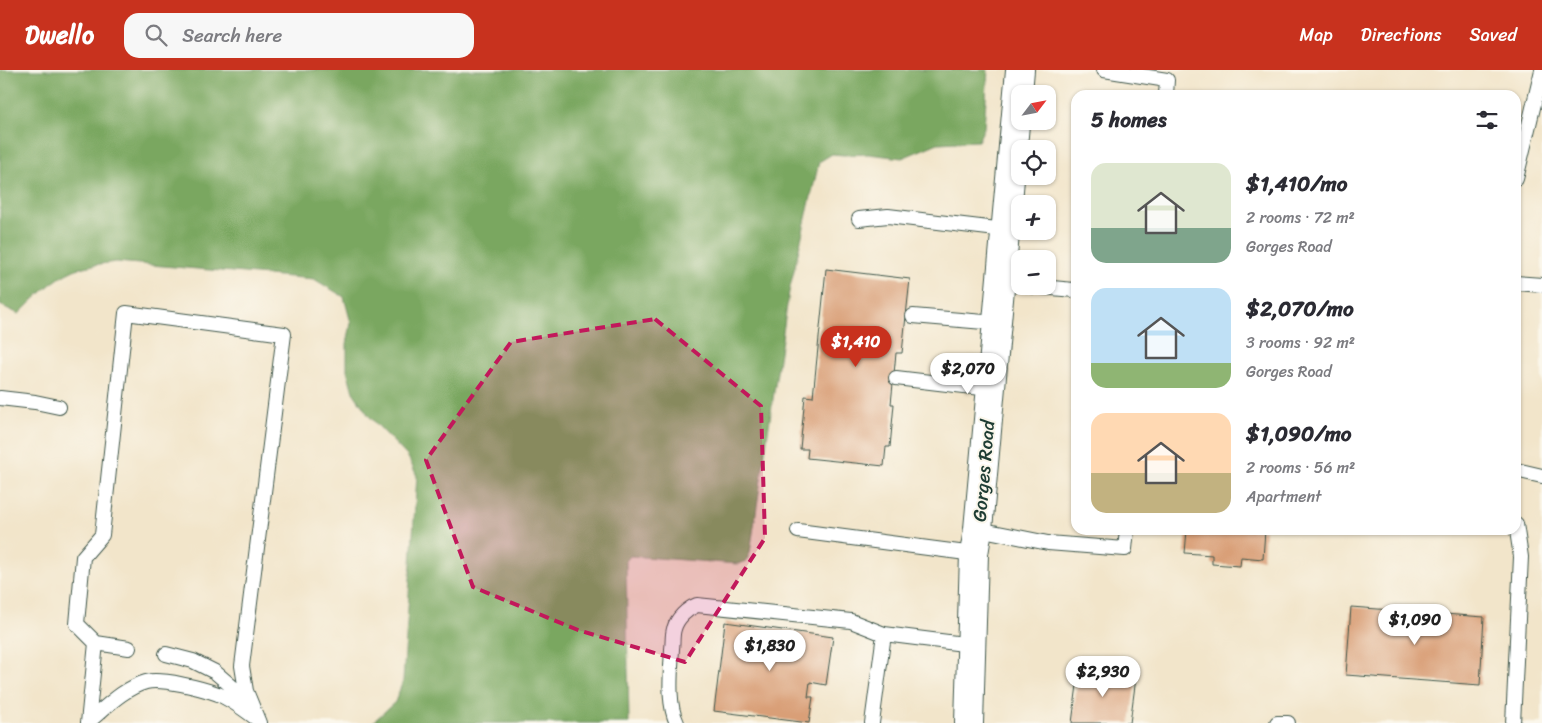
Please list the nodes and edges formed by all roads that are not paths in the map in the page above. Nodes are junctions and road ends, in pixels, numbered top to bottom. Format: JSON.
{"nodes":[{"id":1,"x":1020,"y":70,"type":"edge"},
{"id":2,"x":1104,"y":70,"type":"edge"},
{"id":3,"x":1542,"y":70,"type":"edge"},
{"id":4,"x":1166,"y":90,"type":"edge"},
{"id":5,"x":1521,"y":158,"type":"edge"},
{"id":6,"x":860,"y":219,"type":"dead end"},
{"id":7,"x":1005,"y":230,"type":"junction"},
{"id":8,"x":1521,"y":283,"type":"edge"},
{"id":9,"x":1010,"y":285,"type":"edge"},
{"id":10,"x":1542,"y":285,"type":"edge"},
{"id":11,"x":1056,"y":288,"type":"edge"},
{"id":12,"x":1071,"y":290,"type":"edge"},
{"id":13,"x":913,"y":316,"type":"dead end"},
{"id":14,"x":996,"y":323,"type":"junction"},
{"id":15,"x":896,"y":378,"type":"dead end"},
{"id":16,"x":990,"y":388,"type":"junction"},
{"id":17,"x":0,"y":398,"type":"edge"},
{"id":18,"x":59,"y":407,"type":"dead end"},
{"id":19,"x":1521,"y":471,"type":"edge"},
{"id":20,"x":1542,"y":476,"type":"edge"},
{"id":21,"x":798,"y":531,"type":"dead end"},
{"id":22,"x":1128,"y":535,"type":"edge"},
{"id":23,"x":1518,"y":535,"type":"edge"},
{"id":24,"x":976,"y":542,"type":"junction"},
{"id":25,"x":884,"y":634,"type":"junction"},
{"id":26,"x":96,"y":644,"type":"junction"},
{"id":27,"x":972,"y":645,"type":"junction"},
{"id":28,"x":129,"y":648,"type":"dead end"},
{"id":29,"x":166,"y":654,"type":"dead end"},
{"id":30,"x":251,"y":704,"type":"junction"},
{"id":31,"x":258,"y":721,"type":"edge"},
{"id":32,"x":88,"y":722,"type":"edge"},
{"id":33,"x":677,"y":723,"type":"edge"},
{"id":34,"x":872,"y":723,"type":"edge"},
{"id":35,"x":969,"y":723,"type":"edge"},
{"id":36,"x":1277,"y":723,"type":"edge"},
{"id":37,"x":1288,"y":723,"type":"edge"},
{"id":38,"x":1513,"y":723,"type":"edge"}],
"edges":[{"from":1,"to":7,"type":"street","name":"Gorges Road"},
{"from":2,"to":4,"type":"lane"},
{"from":3,"to":5,"type":"lane"},
{"from":6,"to":7,"type":"lane"},
{"from":7,"to":9,"type":"street","name":"Gorges Road"},
{"from":8,"to":10,"type":"lane"},
{"from":9,"to":14,"type":"street","name":"Gorges Road"},
{"from":11,"to":12,"type":"lane"},
{"from":13,"to":14,"type":"lane"},
{"from":14,"to":16,"type":"street","name":"Gorges Road"},
{"from":15,"to":16,"type":"lane"},
{"from":16,"to":24,"type":"street","name":"Gorges Road"},
{"from":17,"to":18,"type":"lane"},
{"from":19,"to":20,"type":"lane"},
{"from":21,"to":24,"type":"lane"},
{"from":22,"to":24,"type":"lane"},
{"from":23,"to":38,"type":"lane"},
{"from":24,"to":27,"type":"street","name":"Gorges Road"},
{"from":25,"to":27,"type":"lane"},
{"from":25,"to":33,"type":"lane"},
{"from":25,"to":34,"type":"lane"},
{"from":26,"to":28,"type":"lane"},
{"from":26,"to":30,"type":"lane"},
{"from":26,"to":32,"type":"lane"},
{"from":27,"to":35,"type":"street","name":"Gorges Road"},
{"from":29,"to":30,"type":"lane"},
{"from":30,"to":31,"type":"lane"},
{"from":31,"to":32,"type":"lane"},
{"from":36,"to":37,"type":"lane"}]}
